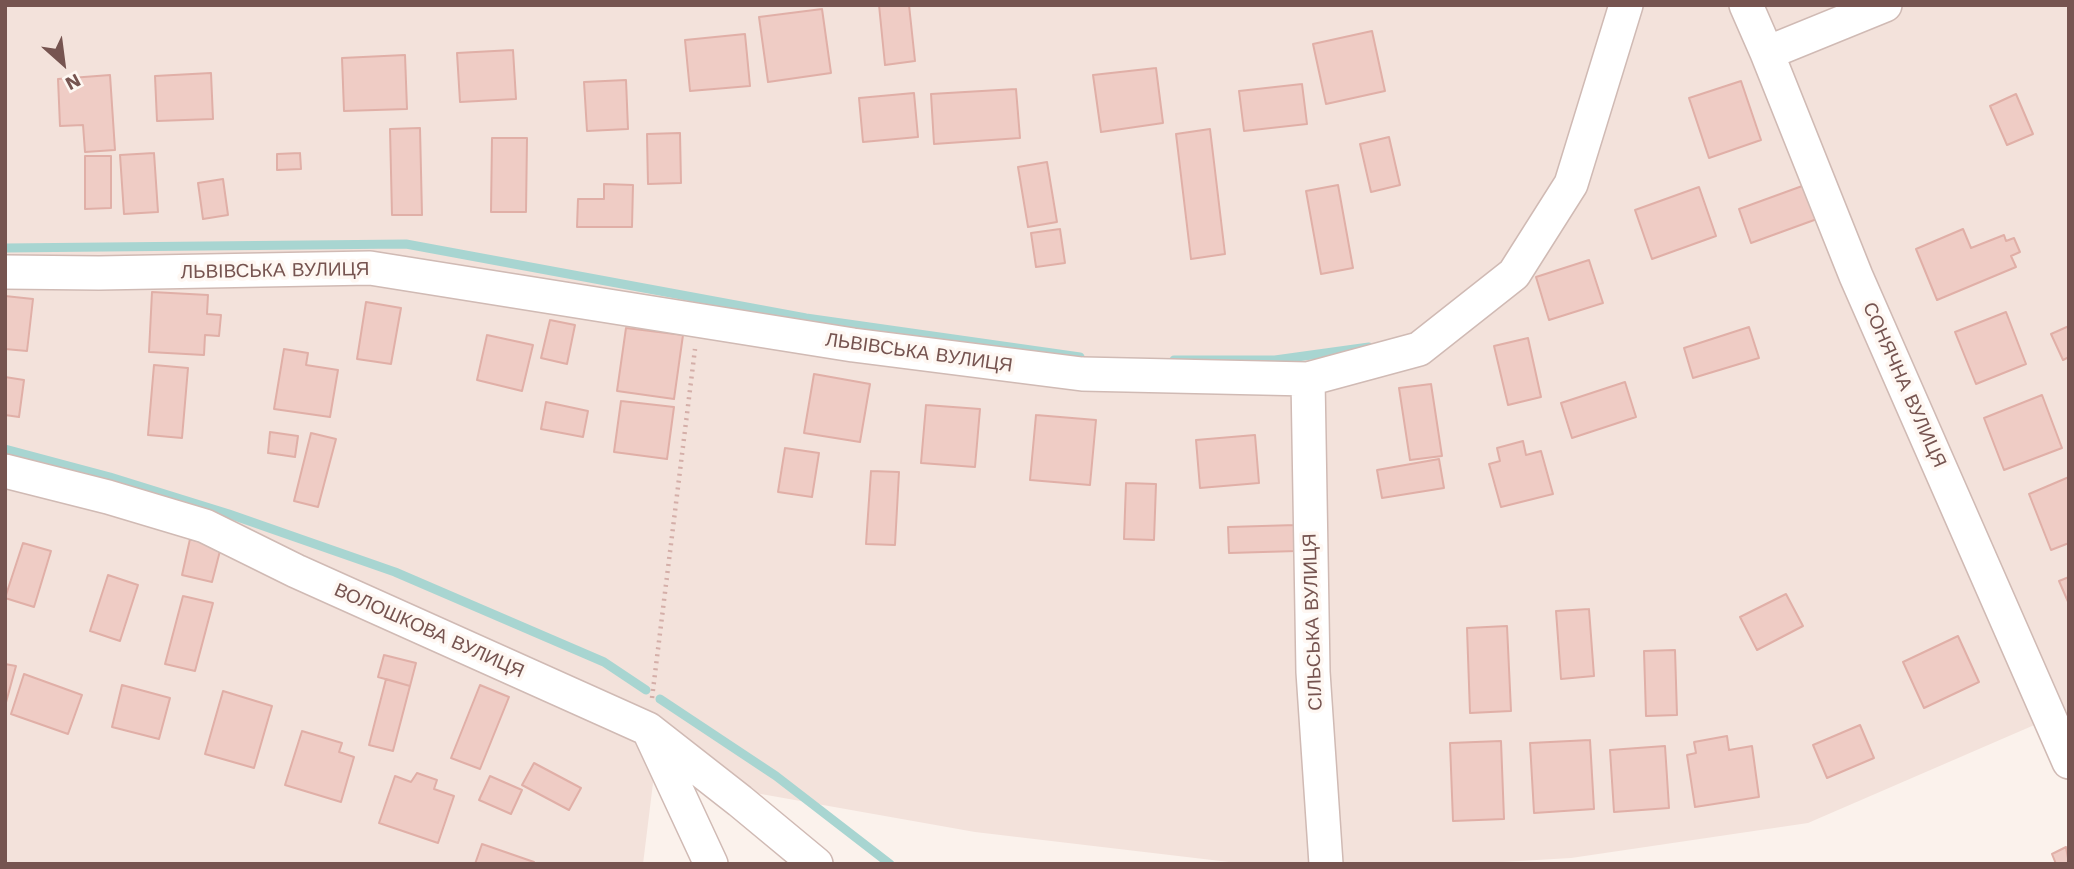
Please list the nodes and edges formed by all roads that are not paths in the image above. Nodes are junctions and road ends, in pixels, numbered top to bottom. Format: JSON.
{"nodes":[{"id":1,"x":1626,"y":5,"type":"edge"},
{"id":2,"x":1746,"y":5,"type":"edge"},
{"id":3,"x":1885,"y":5,"type":"edge"},
{"id":4,"x":1768,"y":53,"type":"junction"},
{"id":5,"x":5,"y":272,"type":"edge"},
{"id":6,"x":1308,"y":379,"type":"junction"},
{"id":7,"x":5,"y":471,"type":"edge"},
{"id":8,"x":648,"y":729,"type":"junction"},
{"id":9,"x":2069,"y":762,"type":"edge"},
{"id":10,"x":711,"y":864,"type":"edge"},
{"id":11,"x":816,"y":864,"type":"edge"},
{"id":12,"x":1326,"y":864,"type":"edge"}],
"edges":[{"from":1,"to":6,"type":"street","name":"ЛЬВІВСЬКА ВУЛИЦЯ"},
{"from":2,"to":4,"type":"street","name":"СОНЯЧНА ВУЛИЦЯ"},
{"from":3,"to":4,"type":"street"},
{"from":4,"to":9,"type":"street","name":"СОНЯЧНА ВУЛИЦЯ"},
{"from":5,"to":6,"type":"street","name":"ЛЬВІВСЬКА ВУЛИЦЯ"},
{"from":6,"to":12,"type":"street","name":"СІЛЬСЬКА ВУЛИЦЯ"},
{"from":7,"to":8,"type":"street","name":"ВОЛОШКОВА ВУЛИЦЯ"},
{"from":8,"to":10,"type":"street"},
{"from":8,"to":11,"type":"street","name":"ВОЛОШКОВА ВУЛИЦЯ"}]}
